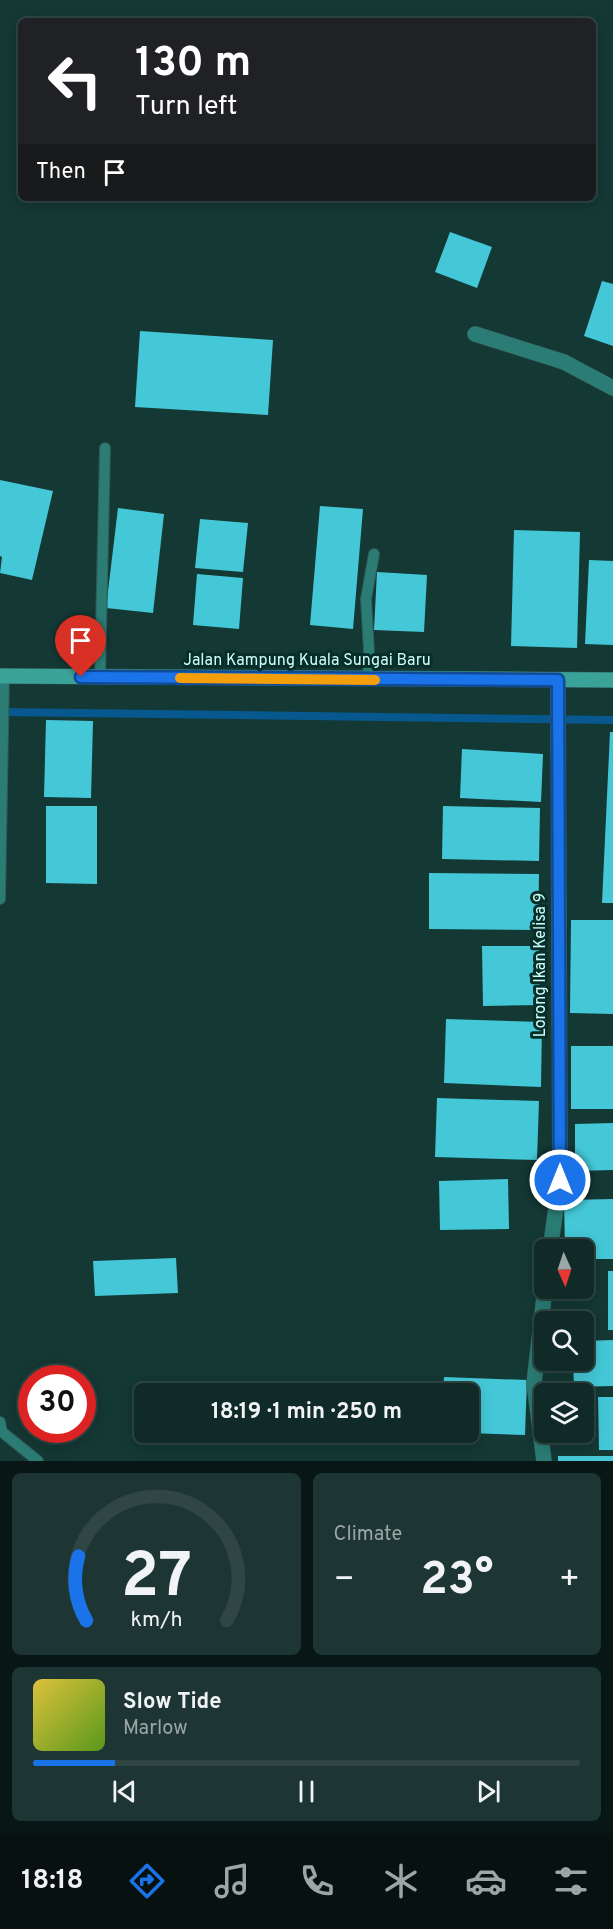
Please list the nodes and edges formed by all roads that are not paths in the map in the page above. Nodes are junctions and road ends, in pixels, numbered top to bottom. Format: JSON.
{"nodes":[{"id":1,"x":475,"y":334,"type":"dead end"},
{"id":2,"x":613,"y":388,"type":"edge"},
{"id":3,"x":105,"y":448,"type":"dead end"},
{"id":4,"x":374,"y":554,"type":"dead end"},
{"id":5,"x":100,"y":677,"type":"junction"},
{"id":6,"x":368,"y":680,"type":"junction"},
{"id":7,"x":558,"y":680,"type":"junction"},
{"id":8,"x":613,"y":680,"type":"edge"},
{"id":9,"x":2,"y":681,"type":"edge"},
{"id":10,"x":0,"y":899,"type":"edge"},
{"id":11,"x":552,"y":1239,"type":"edge"},
{"id":12,"x":544,"y":1299,"type":"edge"},
{"id":13,"x":0,"y":1422,"type":"edge"},
{"id":14,"x":38,"y":1461,"type":"edge"},
{"id":15,"x":544,"y":1461,"type":"edge"}],
"edges":[{"from":1,"to":2,"type":"street"},
{"from":3,"to":5,"type":"lane"},
{"from":4,"to":6,"type":"lane"},
{"from":5,"to":6,"type":"street","name":"Jalan Kampung Kuala Sungai Baru"},
{"from":5,"to":9,"type":"street","name":"Jalan Kampung Kuala Sungai Baru"},
{"from":6,"to":7,"type":"street","name":"Jalan Kampung Kuala Sungai Baru"},
{"from":7,"to":8,"type":"street","name":"Jalan Kampung Kuala Sungai Baru"},
{"from":7,"to":11,"type":"street","name":"Lorong Ikan Kelisa 9"},
{"from":9,"to":10,"type":"lane"},
{"from":12,"to":15,"type":"street"},
{"from":13,"to":14,"type":"lane"}]}
